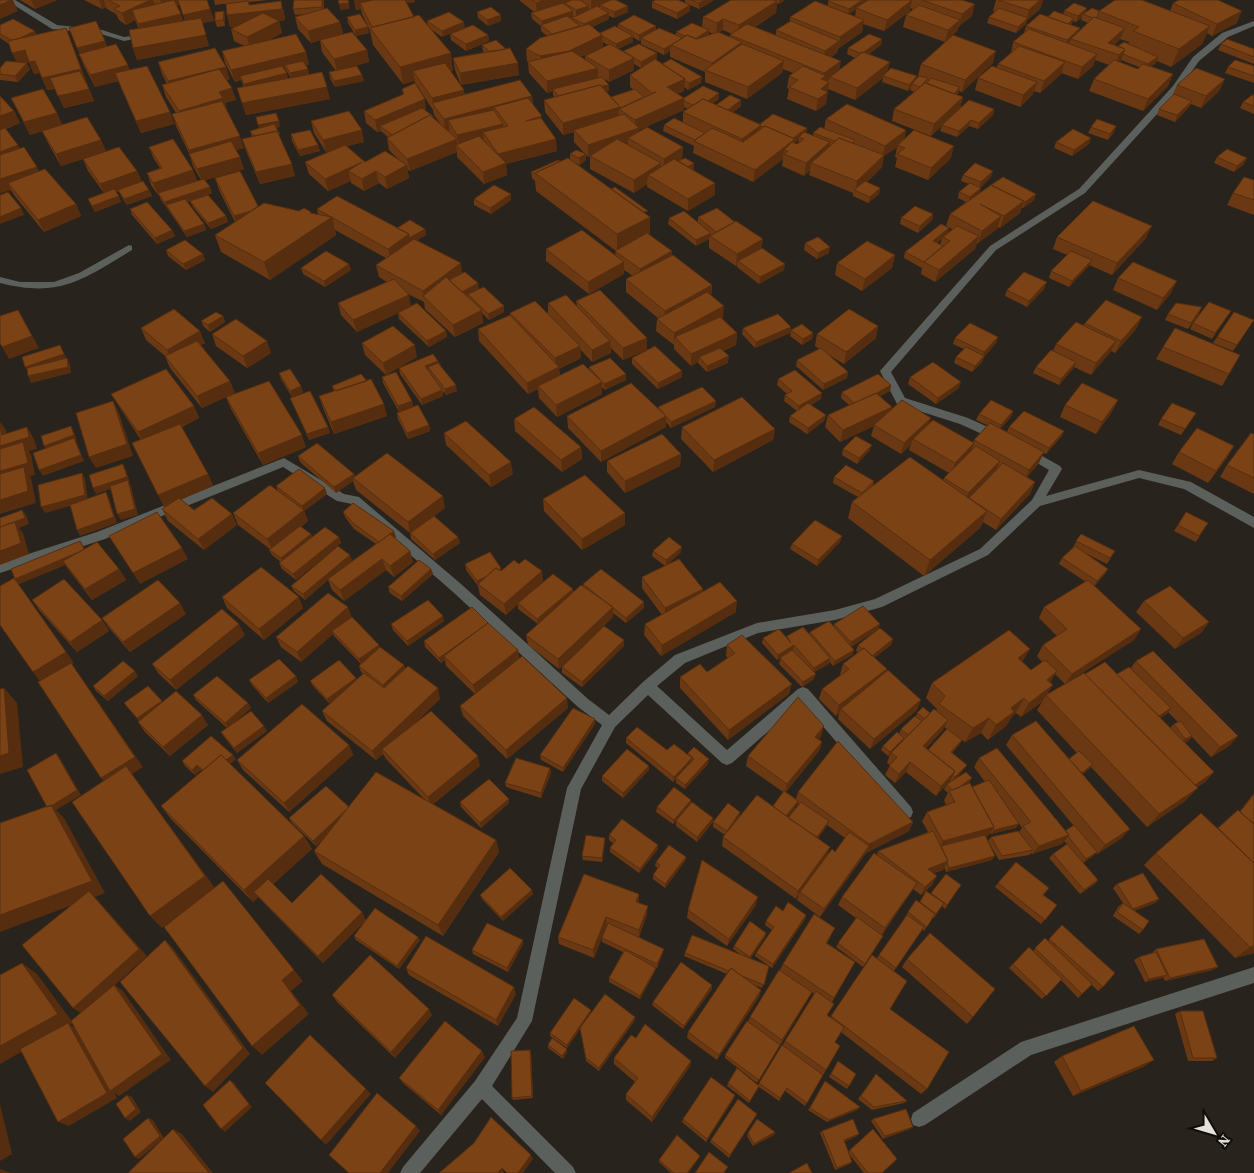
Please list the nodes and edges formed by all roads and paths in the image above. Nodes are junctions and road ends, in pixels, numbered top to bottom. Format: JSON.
{"nodes":[{"id":1,"x":10,"y":0,"type":"edge"},
{"id":2,"x":1254,"y":24,"type":"edge"},
{"id":3,"x":152,"y":36,"type":"edge"},
{"id":4,"x":128,"y":248,"type":"dead end"},
{"id":5,"x":0,"y":280,"type":"edge"},
{"id":6,"x":1036,"y":504,"type":"junction"},
{"id":7,"x":1254,"y":523,"type":"edge"},
{"id":8,"x":0,"y":568,"type":"edge"},
{"id":9,"x":648,"y":686,"type":"junction"},
{"id":10,"x":610,"y":723,"type":"junction"},
{"id":11,"x":906,"y":812,"type":"edge"},
{"id":12,"x":1254,"y":975,"type":"edge"},
{"id":13,"x":481,"y":1087,"type":"junction"},
{"id":14,"x":919,"y":1119,"type":"dead end"},
{"id":15,"x":409,"y":1173,"type":"edge"},
{"id":16,"x":567,"y":1173,"type":"edge"}],
"edges":[{"from":1,"to":3,"type":"street"},
{"from":2,"to":6,"type":"street"},
{"from":4,"to":5,"type":"street"},
{"from":6,"to":7,"type":"street"},
{"from":6,"to":9,"type":"street"},
{"from":8,"to":10,"type":"street"},
{"from":9,"to":10,"type":"street"},
{"from":9,"to":11,"type":"street"},
{"from":10,"to":13,"type":"street"},
{"from":12,"to":14,"type":"street"},
{"from":13,"to":15,"type":"street"},
{"from":13,"to":16,"type":"street"}]}
